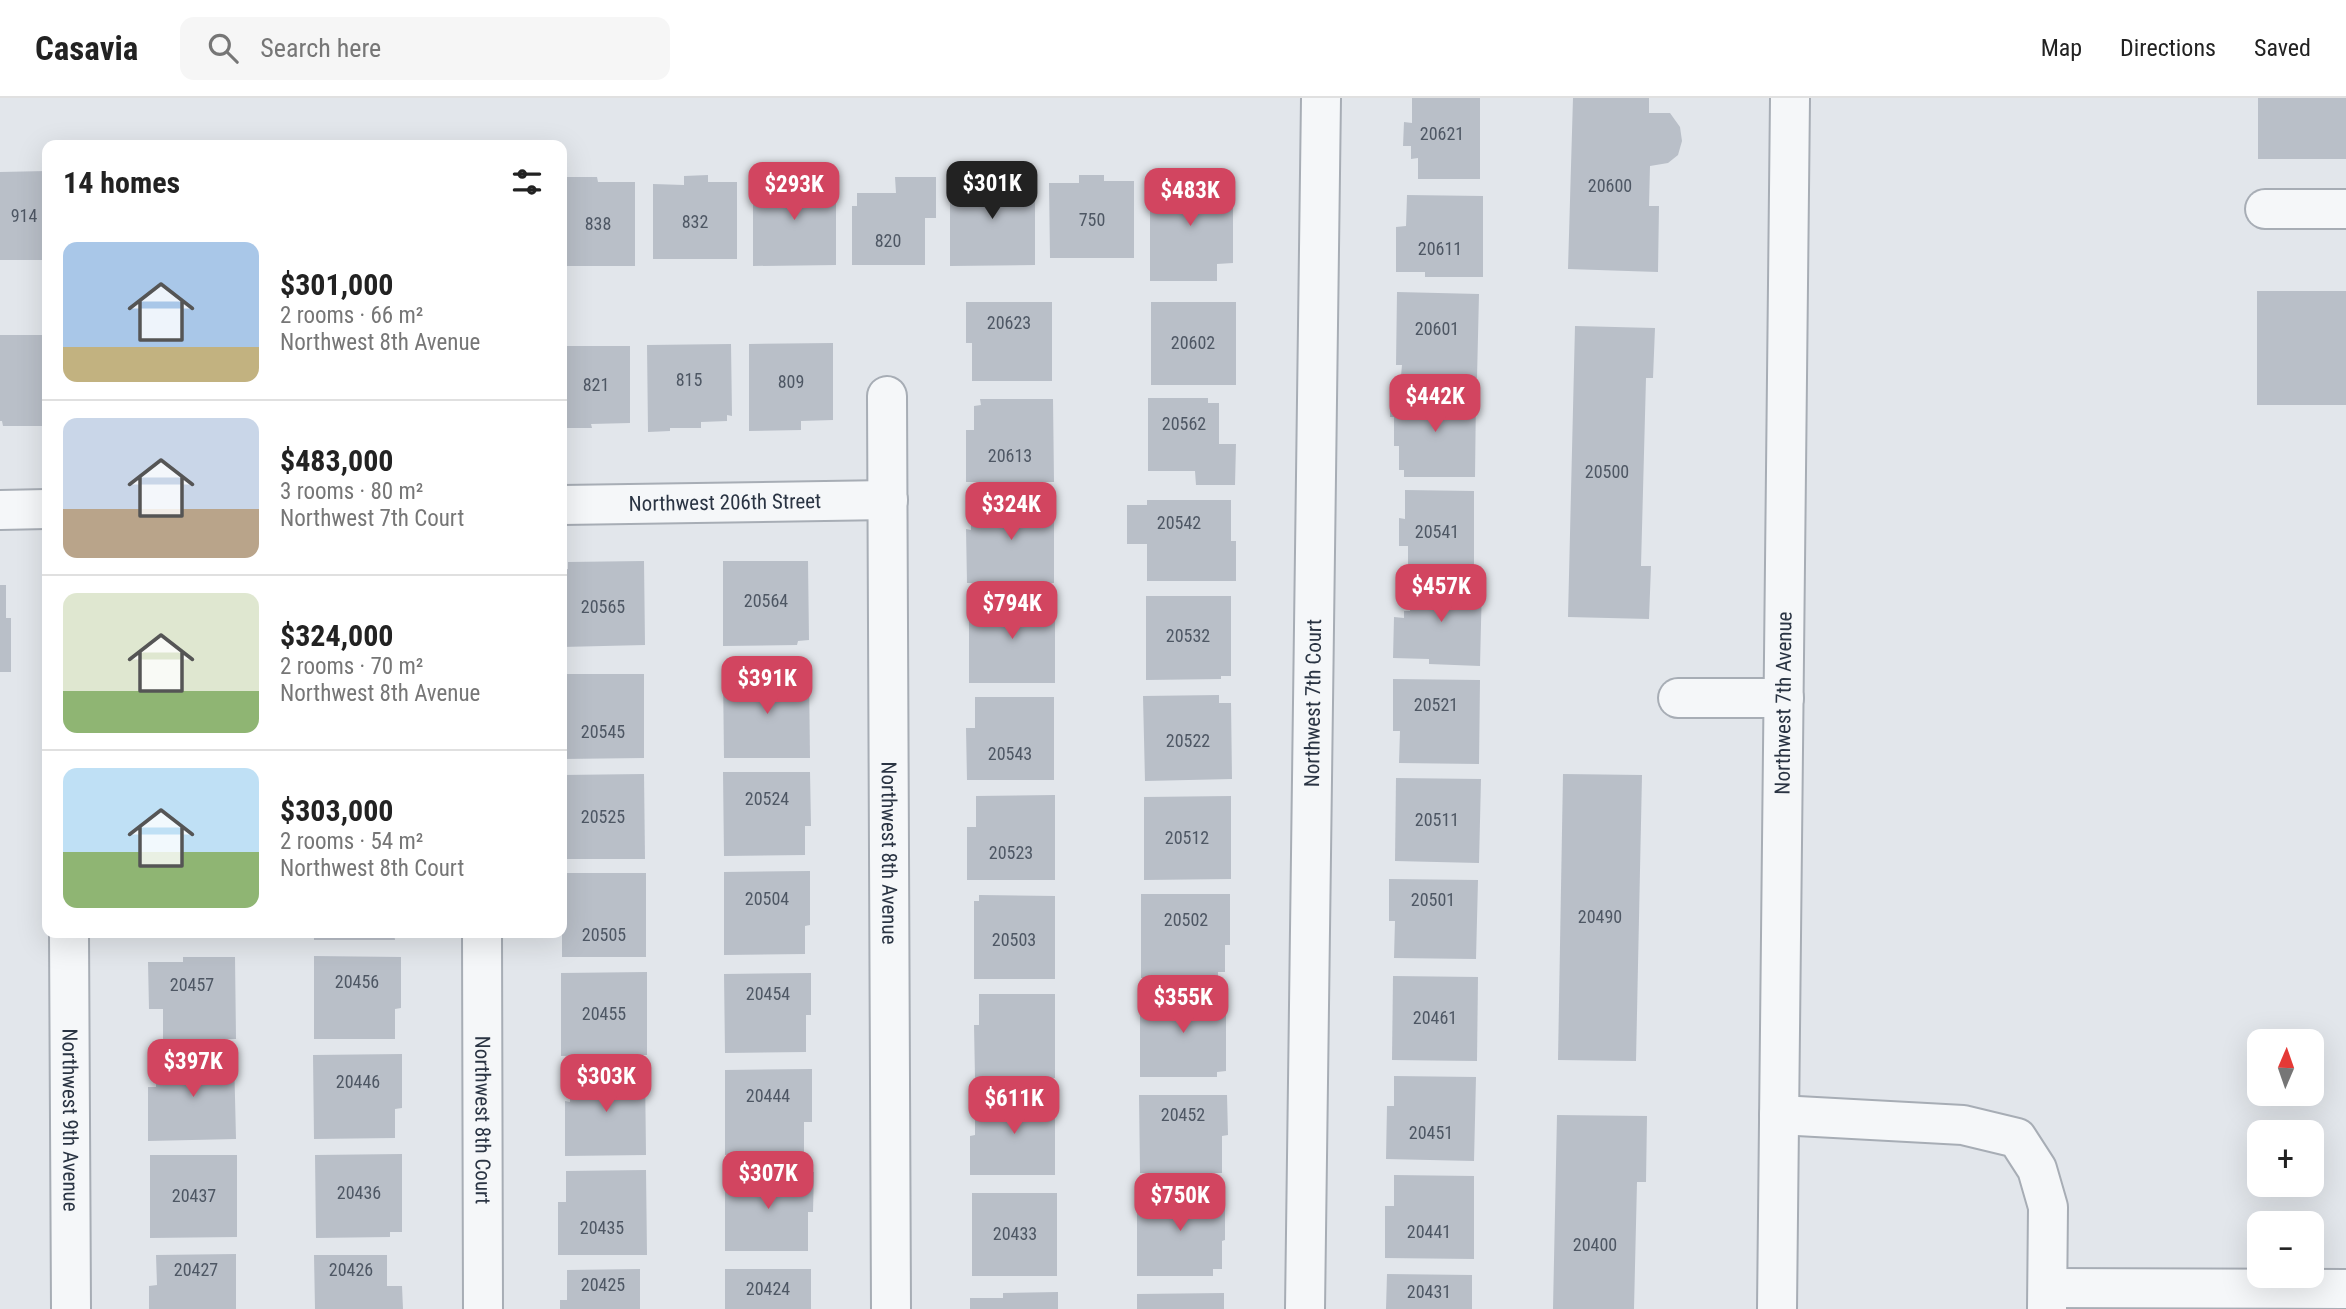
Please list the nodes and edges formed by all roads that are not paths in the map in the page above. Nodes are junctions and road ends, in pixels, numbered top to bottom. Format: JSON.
{"nodes":[{"id":1,"x":1321,"y":98,"type":"edge"},
{"id":2,"x":1790,"y":98,"type":"edge"},
{"id":3,"x":2265,"y":209,"type":"dead end"},
{"id":4,"x":2346,"y":209,"type":"edge"},
{"id":5,"x":887,"y":397,"type":"dead end"},
{"id":6,"x":888,"y":500,"type":"junction"},
{"id":7,"x":567,"y":505,"type":"edge"},
{"id":8,"x":42,"y":509,"type":"edge"},
{"id":9,"x":0,"y":510,"type":"edge"},
{"id":10,"x":1678,"y":698,"type":"dead end"},
{"id":11,"x":1784,"y":698,"type":"junction"},
{"id":12,"x":69,"y":938,"type":"edge"},
{"id":13,"x":482,"y":938,"type":"edge"},
{"id":14,"x":1779,"y":1115,"type":"junction"},
{"id":15,"x":2346,"y":1289,"type":"edge"},
{"id":16,"x":2047,"y":1298,"type":"edge"},
{"id":17,"x":71,"y":1309,"type":"edge"},
{"id":18,"x":483,"y":1309,"type":"edge"},
{"id":19,"x":891,"y":1309,"type":"edge"},
{"id":20,"x":1305,"y":1309,"type":"edge"},
{"id":21,"x":1777,"y":1309,"type":"edge"}],
"edges":[{"from":1,"to":20,"type":"street","name":"Northwest 7th Court"},
{"from":2,"to":11,"type":"street","name":"Northwest 7th Avenue"},
{"from":3,"to":4,"type":"street"},
{"from":5,"to":6,"type":"street","name":"Northwest 8th Avenue"},
{"from":6,"to":7,"type":"street","name":"Northwest 206th Street"},
{"from":6,"to":19,"type":"street","name":"Northwest 8th Avenue"},
{"from":8,"to":9,"type":"street"},
{"from":10,"to":11,"type":"street"},
{"from":11,"to":14,"type":"street","name":"Northwest 7th Avenue"},
{"from":12,"to":17,"type":"street","name":"Northwest 9th Avenue"},
{"from":13,"to":18,"type":"street","name":"Northwest 8th Court"},
{"from":14,"to":16,"type":"street"},
{"from":14,"to":21,"type":"street","name":"Northwest 7th Avenue"},
{"from":15,"to":16,"type":"street"}]}
